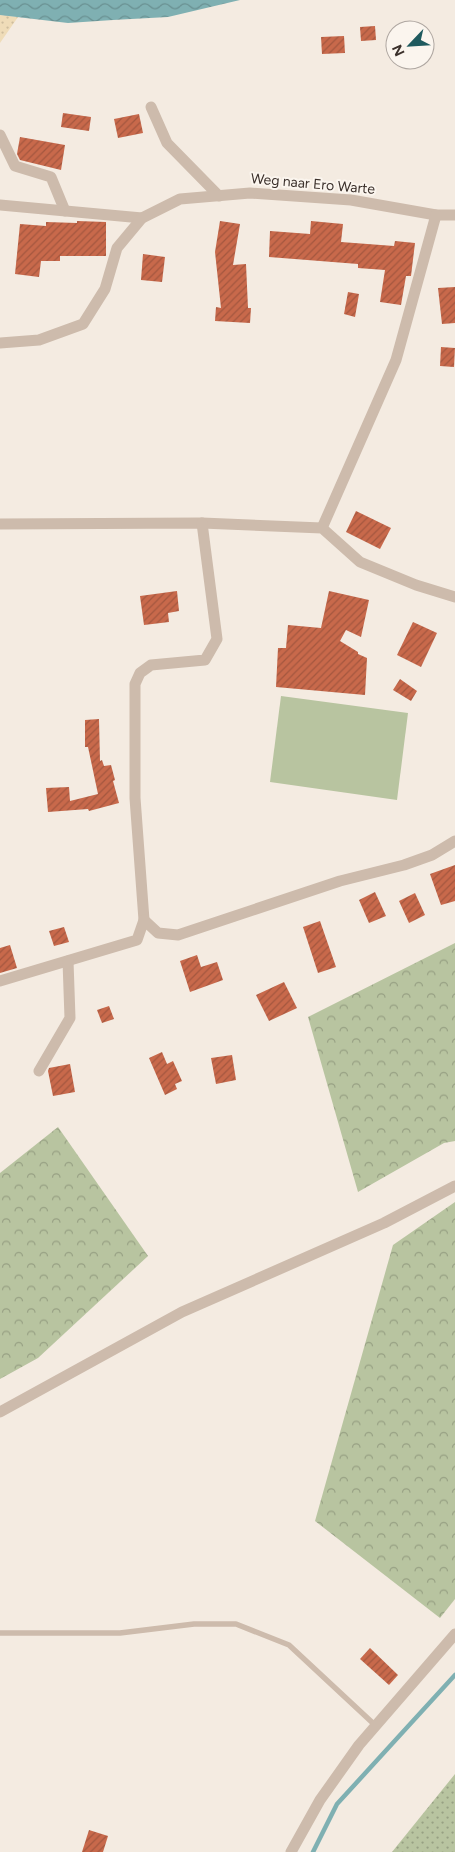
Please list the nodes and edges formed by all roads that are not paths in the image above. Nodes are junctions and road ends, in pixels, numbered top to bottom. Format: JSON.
{"nodes":[{"id":1,"x":151,"y":108,"type":"dead end"},
{"id":2,"x":0,"y":135,"type":"edge"},
{"id":3,"x":219,"y":196,"type":"junction"},
{"id":4,"x":0,"y":205,"type":"edge"},
{"id":5,"x":65,"y":211,"type":"junction"},
{"id":6,"x":436,"y":214,"type":"junction"},
{"id":7,"x":455,"y":215,"type":"edge"},
{"id":8,"x":142,"y":218,"type":"junction"},
{"id":9,"x":0,"y":343,"type":"edge"},
{"id":10,"x":202,"y":523,"type":"junction"},
{"id":11,"x":0,"y":524,"type":"edge"},
{"id":12,"x":322,"y":528,"type":"junction"},
{"id":13,"x":455,"y":597,"type":"edge"},
{"id":14,"x":455,"y":841,"type":"edge"},
{"id":15,"x":144,"y":920,"type":"junction"},
{"id":16,"x":68,"y":960,"type":"junction"},
{"id":17,"x":0,"y":981,"type":"edge"},
{"id":18,"x":39,"y":1071,"type":"dead end"},
{"id":19,"x":455,"y":1186,"type":"edge"},
{"id":20,"x":0,"y":1412,"type":"edge"},
{"id":21,"x":0,"y":1633,"type":"edge"},
{"id":22,"x":455,"y":1634,"type":"edge"},
{"id":23,"x":376,"y":1726,"type":"junction"},
{"id":24,"x":291,"y":1852,"type":"edge"}],
"edges":[{"from":1,"to":3,"type":"street"},
{"from":2,"to":5,"type":"street"},
{"from":3,"to":6,"type":"street","name":"Weg naar Ero Warte"},
{"from":3,"to":8,"type":"street","name":"Weg naar Ero Warte"},
{"from":4,"to":5,"type":"street"},
{"from":5,"to":8,"type":"street"},
{"from":6,"to":7,"type":"street","name":"Weg naar Ero Warte"},
{"from":6,"to":12,"type":"street"},
{"from":8,"to":9,"type":"street","name":"Weg naar Ero Warte"},
{"from":10,"to":11,"type":"street"},
{"from":10,"to":12,"type":"street"},
{"from":10,"to":15,"type":"street"},
{"from":12,"to":13,"type":"street"},
{"from":14,"to":15,"type":"street"},
{"from":15,"to":16,"type":"street"},
{"from":16,"to":17,"type":"street"},
{"from":16,"to":18,"type":"street"},
{"from":19,"to":20,"type":"street"},
{"from":21,"to":23,"type":"lane"},
{"from":22,"to":23,"type":"street"},
{"from":23,"to":24,"type":"street"}]}
